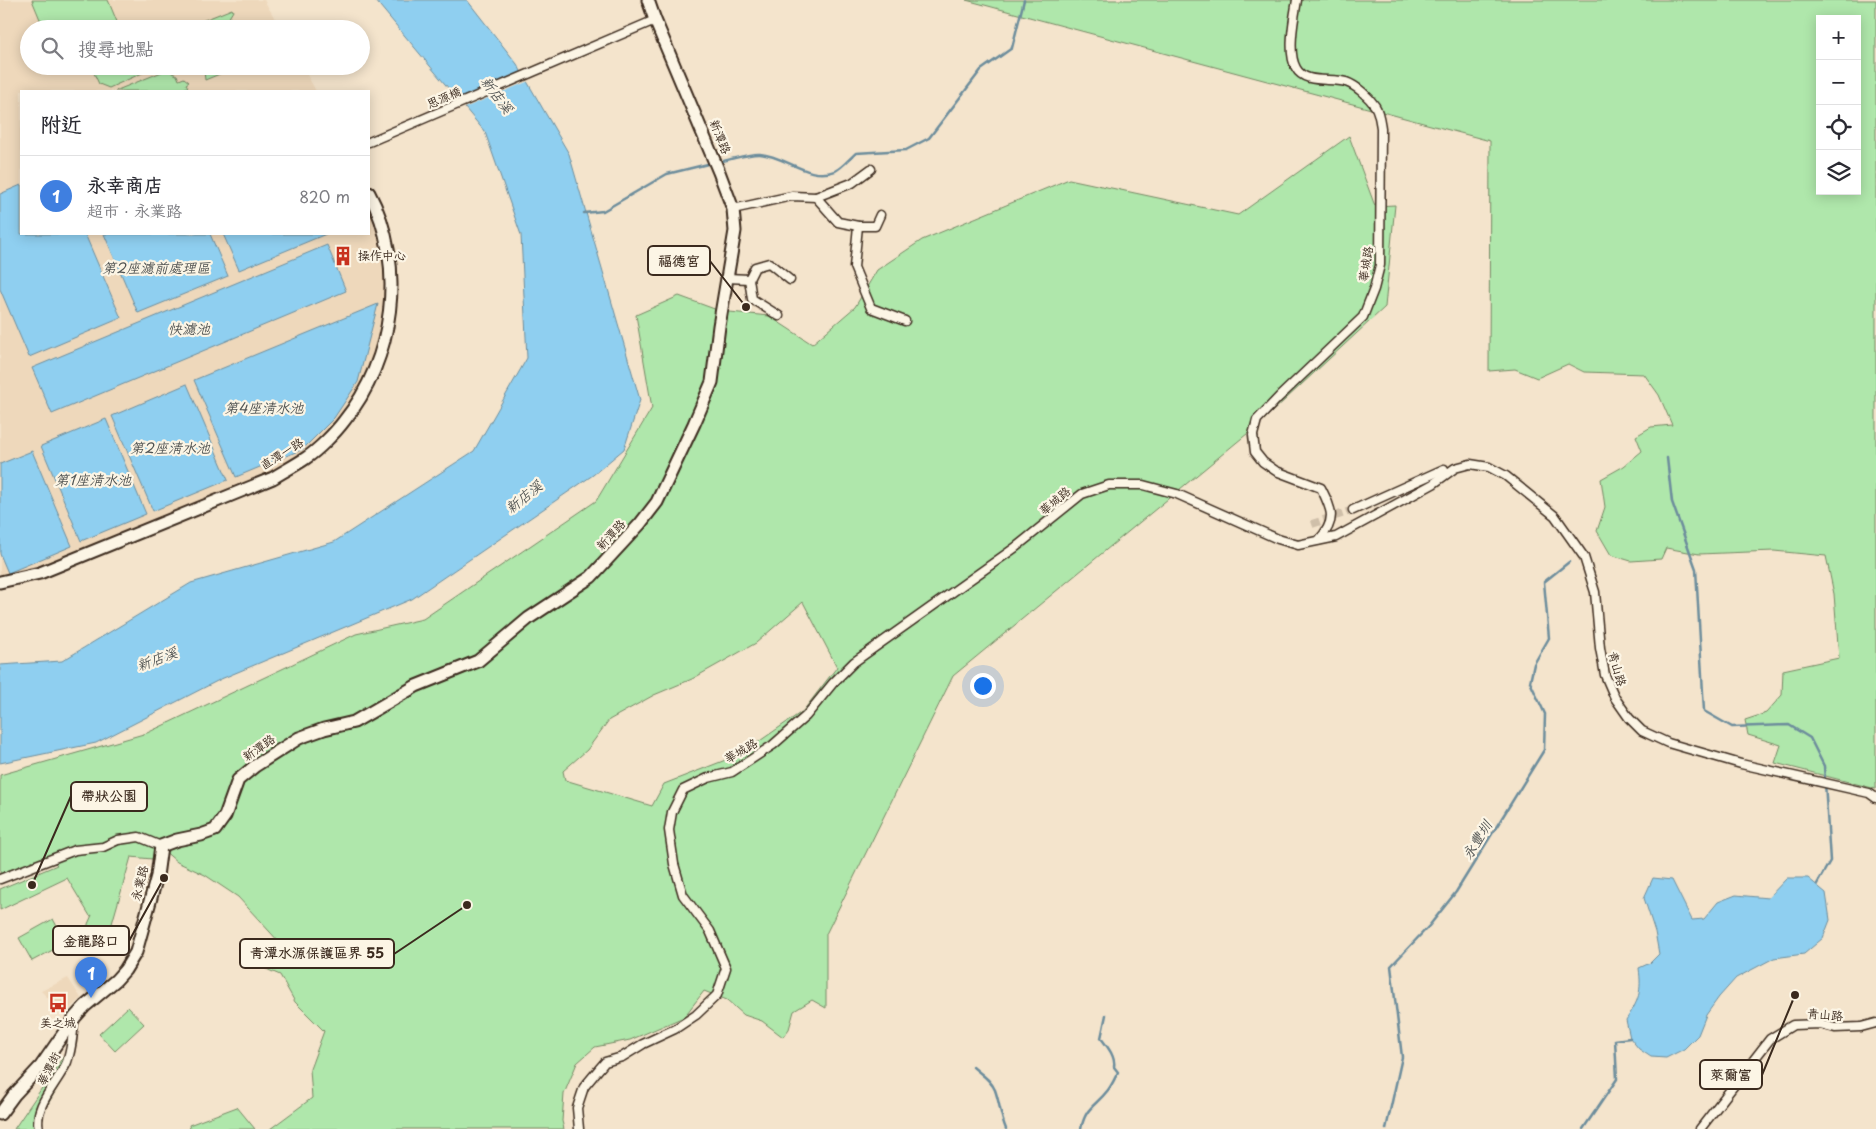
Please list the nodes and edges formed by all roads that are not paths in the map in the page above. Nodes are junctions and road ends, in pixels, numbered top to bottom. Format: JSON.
{"nodes":[{"id":1,"x":648,"y":0,"type":"edge"},
{"id":2,"x":1297,"y":0,"type":"edge"},
{"id":3,"x":655,"y":20,"type":"junction"},
{"id":4,"x":370,"y":142,"type":"edge"},
{"id":5,"x":871,"y":169,"type":"dead end"},
{"id":6,"x":370,"y":196,"type":"edge"},
{"id":7,"x":816,"y":197,"type":"junction"},
{"id":8,"x":733,"y":209,"type":"junction"},
{"id":9,"x":880,"y":214,"type":"dead end"},
{"id":10,"x":858,"y":226,"type":"junction"},
{"id":11,"x":727,"y":278,"type":"junction"},
{"id":12,"x":749,"y":279,"type":"junction"},
{"id":13,"x":790,"y":280,"type":"dead end"},
{"id":14,"x":779,"y":316,"type":"dead end"},
{"id":15,"x":905,"y":321,"type":"dead end"},
{"id":16,"x":1444,"y":469,"type":"dead end"},
{"id":17,"x":1353,"y":510,"type":"tunnel mouth"},
{"id":18,"x":1319,"y":540,"type":"junction"},
{"id":19,"x":0,"y":582,"type":"edge"},
{"id":20,"x":1873,"y":796,"type":"edge"},
{"id":21,"x":161,"y":846,"type":"junction"},
{"id":22,"x":0,"y":879,"type":"edge"},
{"id":23,"x":75,"y":1017,"type":"junction"},
{"id":24,"x":1876,"y":1022,"type":"edge"},
{"id":25,"x":0,"y":1114,"type":"edge"},
{"id":26,"x":39,"y":1129,"type":"edge"},
{"id":27,"x":579,"y":1129,"type":"edge"},
{"id":28,"x":1700,"y":1129,"type":"edge"}],
"edges":[{"from":1,"to":3,"type":"street","name":"新潭路"},
{"from":2,"to":18,"type":"street","name":"華城路"},
{"from":3,"to":4,"type":"street","name":"思源橋"},
{"from":3,"to":8,"type":"street","name":"新潭路"},
{"from":5,"to":7,"type":"street"},
{"from":6,"to":19,"type":"street","name":"直潭一路"},
{"from":7,"to":8,"type":"street"},
{"from":7,"to":10,"type":"street"},
{"from":8,"to":11,"type":"street","name":"新潭路"},
{"from":9,"to":10,"type":"street"},
{"from":10,"to":15,"type":"street"},
{"from":11,"to":12,"type":"street"},
{"from":11,"to":21,"type":"street","name":"新潭路"},
{"from":12,"to":13,"type":"street"},
{"from":12,"to":14,"type":"street"},
{"from":16,"to":17,"type":"street"},
{"from":18,"to":20,"type":"street","name":"青山路"},
{"from":18,"to":27,"type":"street","name":"華城路"},
{"from":21,"to":22,"type":"street"},
{"from":21,"to":23,"type":"street","name":"永業路"},
{"from":23,"to":25,"type":"street","name":"永業路"},
{"from":23,"to":26,"type":"street","name":"華潭街"},
{"from":24,"to":28,"type":"street","name":"青山路"}]}
